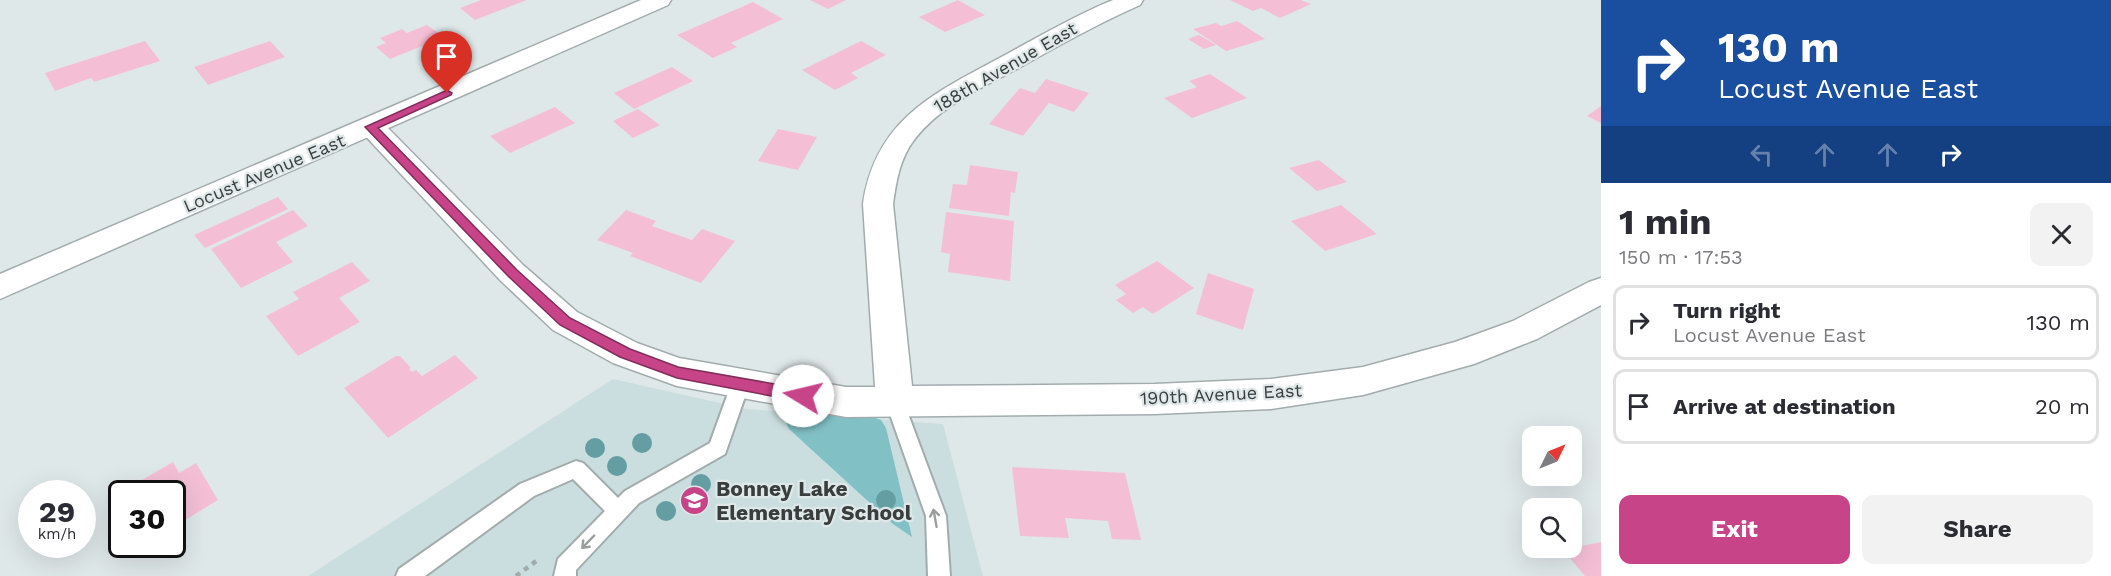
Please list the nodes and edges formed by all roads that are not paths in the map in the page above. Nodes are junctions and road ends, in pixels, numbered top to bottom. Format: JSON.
{"nodes":[{"id":1,"x":660,"y":0,"type":"edge"},
{"id":2,"x":1132,"y":0,"type":"edge"},
{"id":3,"x":371,"y":127,"type":"junction"},
{"id":4,"x":0,"y":287,"type":"edge"},
{"id":5,"x":1601,"y":290,"type":"edge"},
{"id":6,"x":740,"y":385,"type":"junction"},
{"id":7,"x":895,"y":403,"type":"junction"},
{"id":8,"x":618,"y":511,"type":"junction"},
{"id":9,"x":407,"y":576,"type":"edge"},
{"id":10,"x":565,"y":576,"type":"edge"},
{"id":11,"x":939,"y":576,"type":"edge"}],
"edges":[{"from":1,"to":3,"type":"street","name":"Locust Avenue East"},
{"from":2,"to":7,"type":"street","name":"188th Avenue East"},
{"from":3,"to":4,"type":"street","name":"Locust Avenue East"},
{"from":3,"to":6,"type":"street","name":"190th Avenue East"},
{"from":5,"to":7,"type":"street","name":"190th Avenue East"},
{"from":6,"to":7,"type":"street","name":"190th Avenue East"},
{"from":6,"to":8,"type":"lane"},
{"from":11,"to":7,"type":"lane","one_way":true},
{"from":8,"to":9,"type":"lane"},
{"from":8,"to":10,"type":"lane","one_way":true}]}
